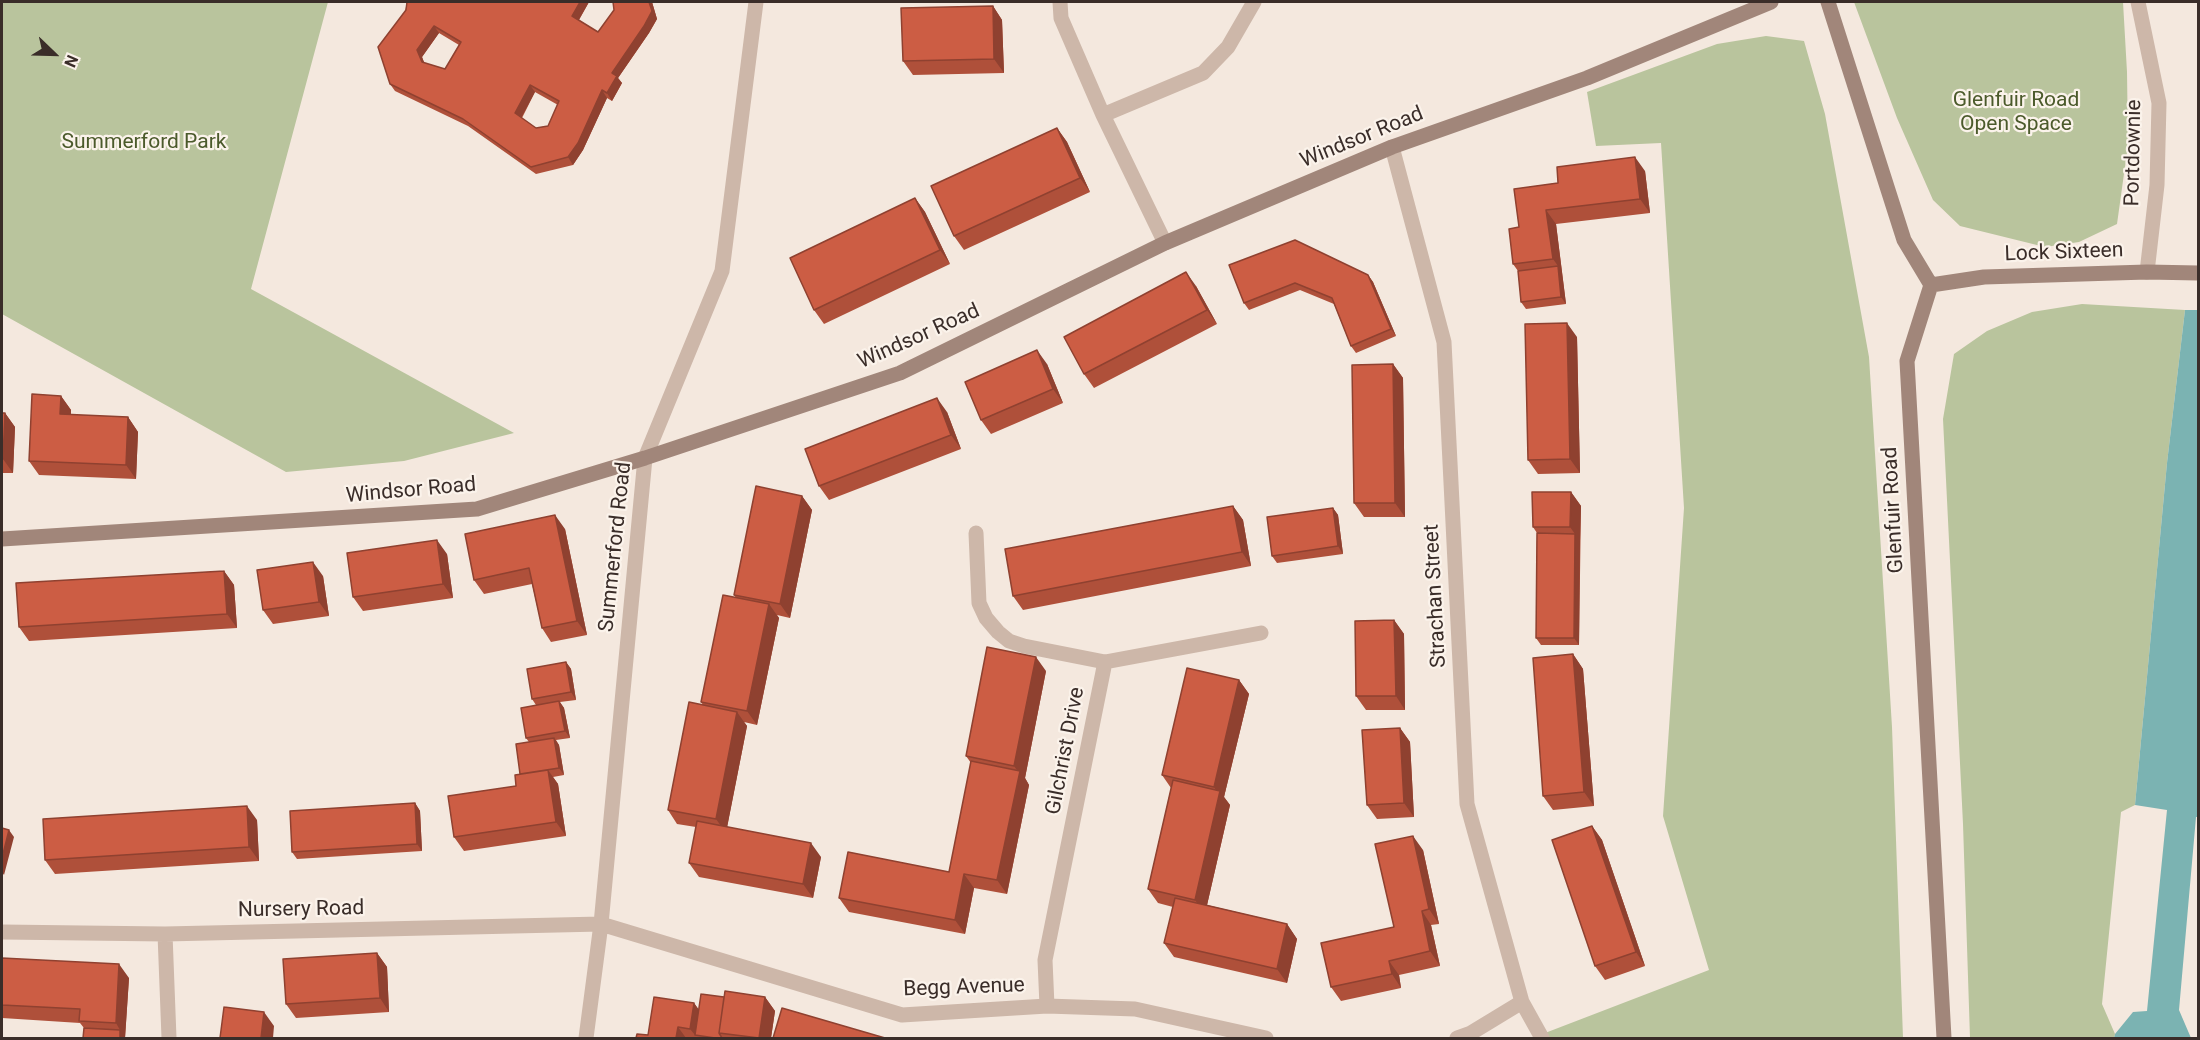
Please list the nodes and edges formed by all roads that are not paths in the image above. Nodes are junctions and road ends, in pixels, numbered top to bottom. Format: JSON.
{"nodes":[{"id":1,"x":756,"y":2,"type":"edge"},
{"id":2,"x":1060,"y":2,"type":"edge"},
{"id":3,"x":1254,"y":2,"type":"edge"},
{"id":4,"x":1771,"y":2,"type":"edge"},
{"id":5,"x":1828,"y":2,"type":"edge"},
{"id":6,"x":2138,"y":2,"type":"edge"},
{"id":7,"x":1103,"y":115,"type":"junction"},
{"id":8,"x":1392,"y":147,"type":"junction"},
{"id":9,"x":1165,"y":243,"type":"junction"},
{"id":10,"x":2148,"y":272,"type":"junction"},
{"id":11,"x":2194,"y":273,"type":"edge"},
{"id":12,"x":1931,"y":285,"type":"junction"},
{"id":13,"x":645,"y":458,"type":"junction"},
{"id":14,"x":976,"y":534,"type":"dead end"},
{"id":15,"x":2,"y":539,"type":"edge"},
{"id":16,"x":1261,"y":633,"type":"dead end"},
{"id":17,"x":1105,"y":662,"type":"junction"},
{"id":18,"x":601,"y":924,"type":"junction"},
{"id":19,"x":2,"y":932,"type":"edge"},
{"id":20,"x":165,"y":934,"type":"junction"},
{"id":21,"x":1522,"y":1002,"type":"junction"},
{"id":22,"x":1047,"y":1006,"type":"junction"},
{"id":23,"x":169,"y":1038,"type":"edge"},
{"id":24,"x":586,"y":1038,"type":"edge"},
{"id":25,"x":1266,"y":1038,"type":"edge"},
{"id":26,"x":1457,"y":1038,"type":"edge"},
{"id":27,"x":1542,"y":1038,"type":"edge"},
{"id":28,"x":1944,"y":1038,"type":"edge"}],
"edges":[{"from":1,"to":13,"type":"street","name":"Summerford Road"},
{"from":2,"to":7,"type":"street"},
{"from":3,"to":7,"type":"street"},
{"from":4,"to":8,"type":"street","name":"Windsor Road"},
{"from":5,"to":12,"type":"street"},
{"from":6,"to":10,"type":"street","name":"Portdownie"},
{"from":7,"to":9,"type":"street"},
{"from":8,"to":9,"type":"street","name":"Windsor Road"},
{"from":8,"to":21,"type":"street","name":"Strachan Street"},
{"from":9,"to":13,"type":"street","name":"Windsor Road"},
{"from":10,"to":11,"type":"street","name":"Lock Sixteen"},
{"from":10,"to":12,"type":"street","name":"Lock Sixteen"},
{"from":12,"to":28,"type":"street","name":"Glenfuir Road"},
{"from":13,"to":15,"type":"street","name":"Windsor Road"},
{"from":13,"to":18,"type":"street","name":"Summerford Road"},
{"from":14,"to":17,"type":"street"},
{"from":16,"to":17,"type":"street","name":"Gilchrist Drive"},
{"from":17,"to":22,"type":"street","name":"Gilchrist Drive"},
{"from":18,"to":20,"type":"street","name":"Nursery Road"},
{"from":18,"to":22,"type":"street","name":"Begg Avenue"},
{"from":18,"to":24,"type":"street","name":"Summerford Road"},
{"from":19,"to":20,"type":"street","name":"Nursery Road"},
{"from":20,"to":23,"type":"street"},
{"from":21,"to":26,"type":"street"},
{"from":21,"to":27,"type":"street","name":"Strachan Street"},
{"from":22,"to":25,"type":"street","name":"Begg Avenue"}]}
